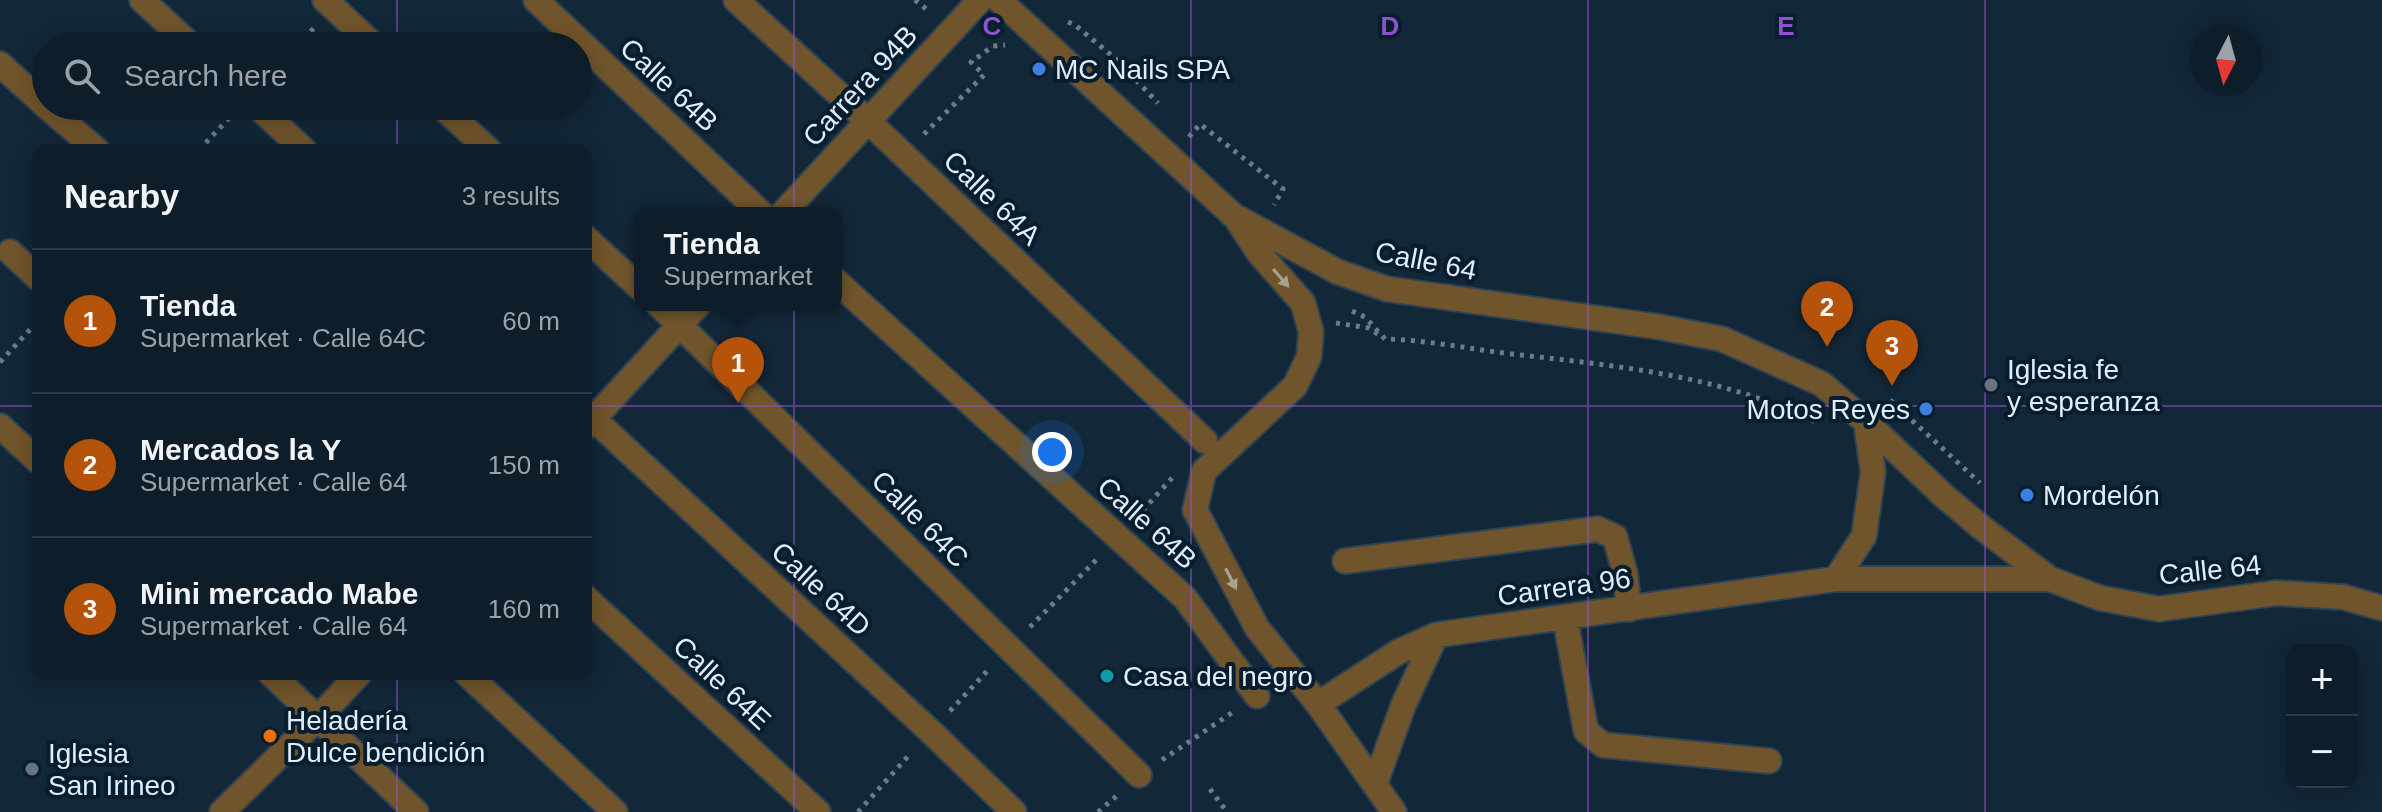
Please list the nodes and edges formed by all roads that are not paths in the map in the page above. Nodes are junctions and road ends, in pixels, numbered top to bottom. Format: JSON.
{"nodes":[{"id":1,"x":142,"y":0,"type":"edge"},
{"id":2,"x":325,"y":0,"type":"edge"},
{"id":3,"x":536,"y":0,"type":"edge"},
{"id":4,"x":736,"y":0,"type":"edge"},
{"id":5,"x":980,"y":0,"type":"edge"},
{"id":6,"x":999,"y":0,"type":"edge"},
{"id":7,"x":177,"y":32,"type":"edge"},
{"id":8,"x":360,"y":32,"type":"edge"},
{"id":9,"x":570,"y":32,"type":"edge"},
{"id":10,"x":592,"y":53,"type":"edge"},
{"id":11,"x":0,"y":64,"type":"edge"},
{"id":12,"x":32,"y":93,"type":"edge"},
{"id":13,"x":62,"y":120,"type":"edge"},
{"id":14,"x":272,"y":120,"type":"edge"},
{"id":15,"x":456,"y":120,"type":"edge"},
{"id":16,"x":868,"y":121,"type":"junction"},
{"id":17,"x":90,"y":144,"type":"edge"},
{"id":18,"x":298,"y":144,"type":"edge"},
{"id":19,"x":482,"y":144,"type":"edge"},
{"id":20,"x":755,"y":207,"type":"edge"},
{"id":21,"x":789,"y":207,"type":"edge"},
{"id":22,"x":1234,"y":216,"type":"junction"},
{"id":23,"x":592,"y":244,"type":"edge"},
{"id":24,"x":10,"y":252,"type":"dead end"},
{"id":25,"x":32,"y":272,"type":"edge"},
{"id":26,"x":634,"y":282,"type":"edge"},
{"id":27,"x":842,"y":286,"type":"edge"},
{"id":28,"x":666,"y":311,"type":"edge"},
{"id":29,"x":692,"y":311,"type":"edge"},
{"id":30,"x":680,"y":324,"type":"junction"},
{"id":31,"x":592,"y":415,"type":"edge"},
{"id":32,"x":1866,"y":422,"type":"junction"},
{"id":33,"x":592,"y":423,"type":"edge"},
{"id":34,"x":0,"y":426,"type":"edge"},
{"id":35,"x":1205,"y":441,"type":"dead end"},
{"id":36,"x":32,"y":455,"type":"edge"},
{"id":37,"x":1345,"y":561,"type":"dead end"},
{"id":38,"x":1836,"y":579,"type":"junction"},
{"id":39,"x":2050,"y":579,"type":"junction"},
{"id":40,"x":592,"y":604,"type":"edge"},
{"id":41,"x":2382,"y":608,"type":"edge"},
{"id":42,"x":1629,"y":609,"type":"junction"},
{"id":43,"x":1565,"y":618,"type":"junction"},
{"id":44,"x":1436,"y":635,"type":"junction"},
{"id":45,"x":277,"y":680,"type":"edge"},
{"id":46,"x":353,"y":680,"type":"edge"},
{"id":47,"x":473,"y":680,"type":"edge"},
{"id":48,"x":1257,"y":696,"type":"road end"},
{"id":49,"x":1318,"y":704,"type":"junction"},
{"id":50,"x":318,"y":718,"type":"junction"},
{"id":51,"x":1769,"y":761,"type":"dead end"},
{"id":52,"x":1139,"y":775,"type":"road end"},
{"id":53,"x":1375,"y":784,"type":"junction"},
{"id":54,"x":222,"y":812,"type":"edge"},
{"id":55,"x":416,"y":812,"type":"edge"},
{"id":56,"x":615,"y":812,"type":"edge"},
{"id":57,"x":818,"y":812,"type":"edge"},
{"id":58,"x":1014,"y":812,"type":"edge"},
{"id":59,"x":1394,"y":812,"type":"edge"}],
"edges":[{"from":1,"to":7,"type":"street"},
{"from":2,"to":8,"type":"street"},
{"from":3,"to":9,"type":"street","name":"Calle 64B"},
{"from":4,"to":16,"type":"street","name":"Calle 64A"},
{"from":5,"to":16,"type":"street","name":"Carrera 94B"},
{"from":6,"to":22,"type":"street","name":"Calle 64"},
{"from":10,"to":20,"type":"street","name":"Calle 64B"},
{"from":11,"to":12,"type":"street"},
{"from":13,"to":17,"type":"street"},
{"from":14,"to":18,"type":"street"},
{"from":15,"to":19,"type":"street"},
{"from":16,"to":21,"type":"street","name":"Carrera 94B"},
{"from":16,"to":35,"type":"street","name":"Calle 64A"},
{"from":22,"to":32,"type":"street","name":"Calle 64"},
{"from":22,"to":49,"type":"street","one_way":true},
{"from":23,"to":26,"type":"street"},
{"from":24,"to":25,"type":"street"},
{"from":27,"to":48,"type":"street","name":"Calle 64B"},
{"from":28,"to":30,"type":"street","name":"Calle 64C"},
{"from":29,"to":30,"type":"street"},
{"from":30,"to":31,"type":"street"},
{"from":30,"to":52,"type":"street","name":"Calle 64C"},
{"from":32,"to":38,"type":"street"},
{"from":32,"to":39,"type":"street","name":"Calle 64"},
{"from":33,"to":58,"type":"street","name":"Calle 64D"},
{"from":34,"to":36,"type":"street"},
{"from":37,"to":42,"type":"street"},
{"from":38,"to":39,"type":"street","name":"Carrera 96"},
{"from":38,"to":42,"type":"street","name":"Carrera 96"},
{"from":39,"to":41,"type":"street","name":"Calle 64"},
{"from":40,"to":57,"type":"street","name":"Calle 64E"},
{"from":42,"to":43,"type":"street","name":"Carrera 96"},
{"from":43,"to":44,"type":"street","name":"Carrera 96"},
{"from":43,"to":51,"type":"street"},
{"from":44,"to":49,"type":"street","name":"Carrera 96"},
{"from":44,"to":53,"type":"street"},
{"from":45,"to":50,"type":"street"},
{"from":46,"to":50,"type":"street"},
{"from":47,"to":56,"type":"street"},
{"from":49,"to":53,"type":"street"},
{"from":50,"to":54,"type":"street"},
{"from":50,"to":55,"type":"street"},
{"from":53,"to":59,"type":"street"}]}
